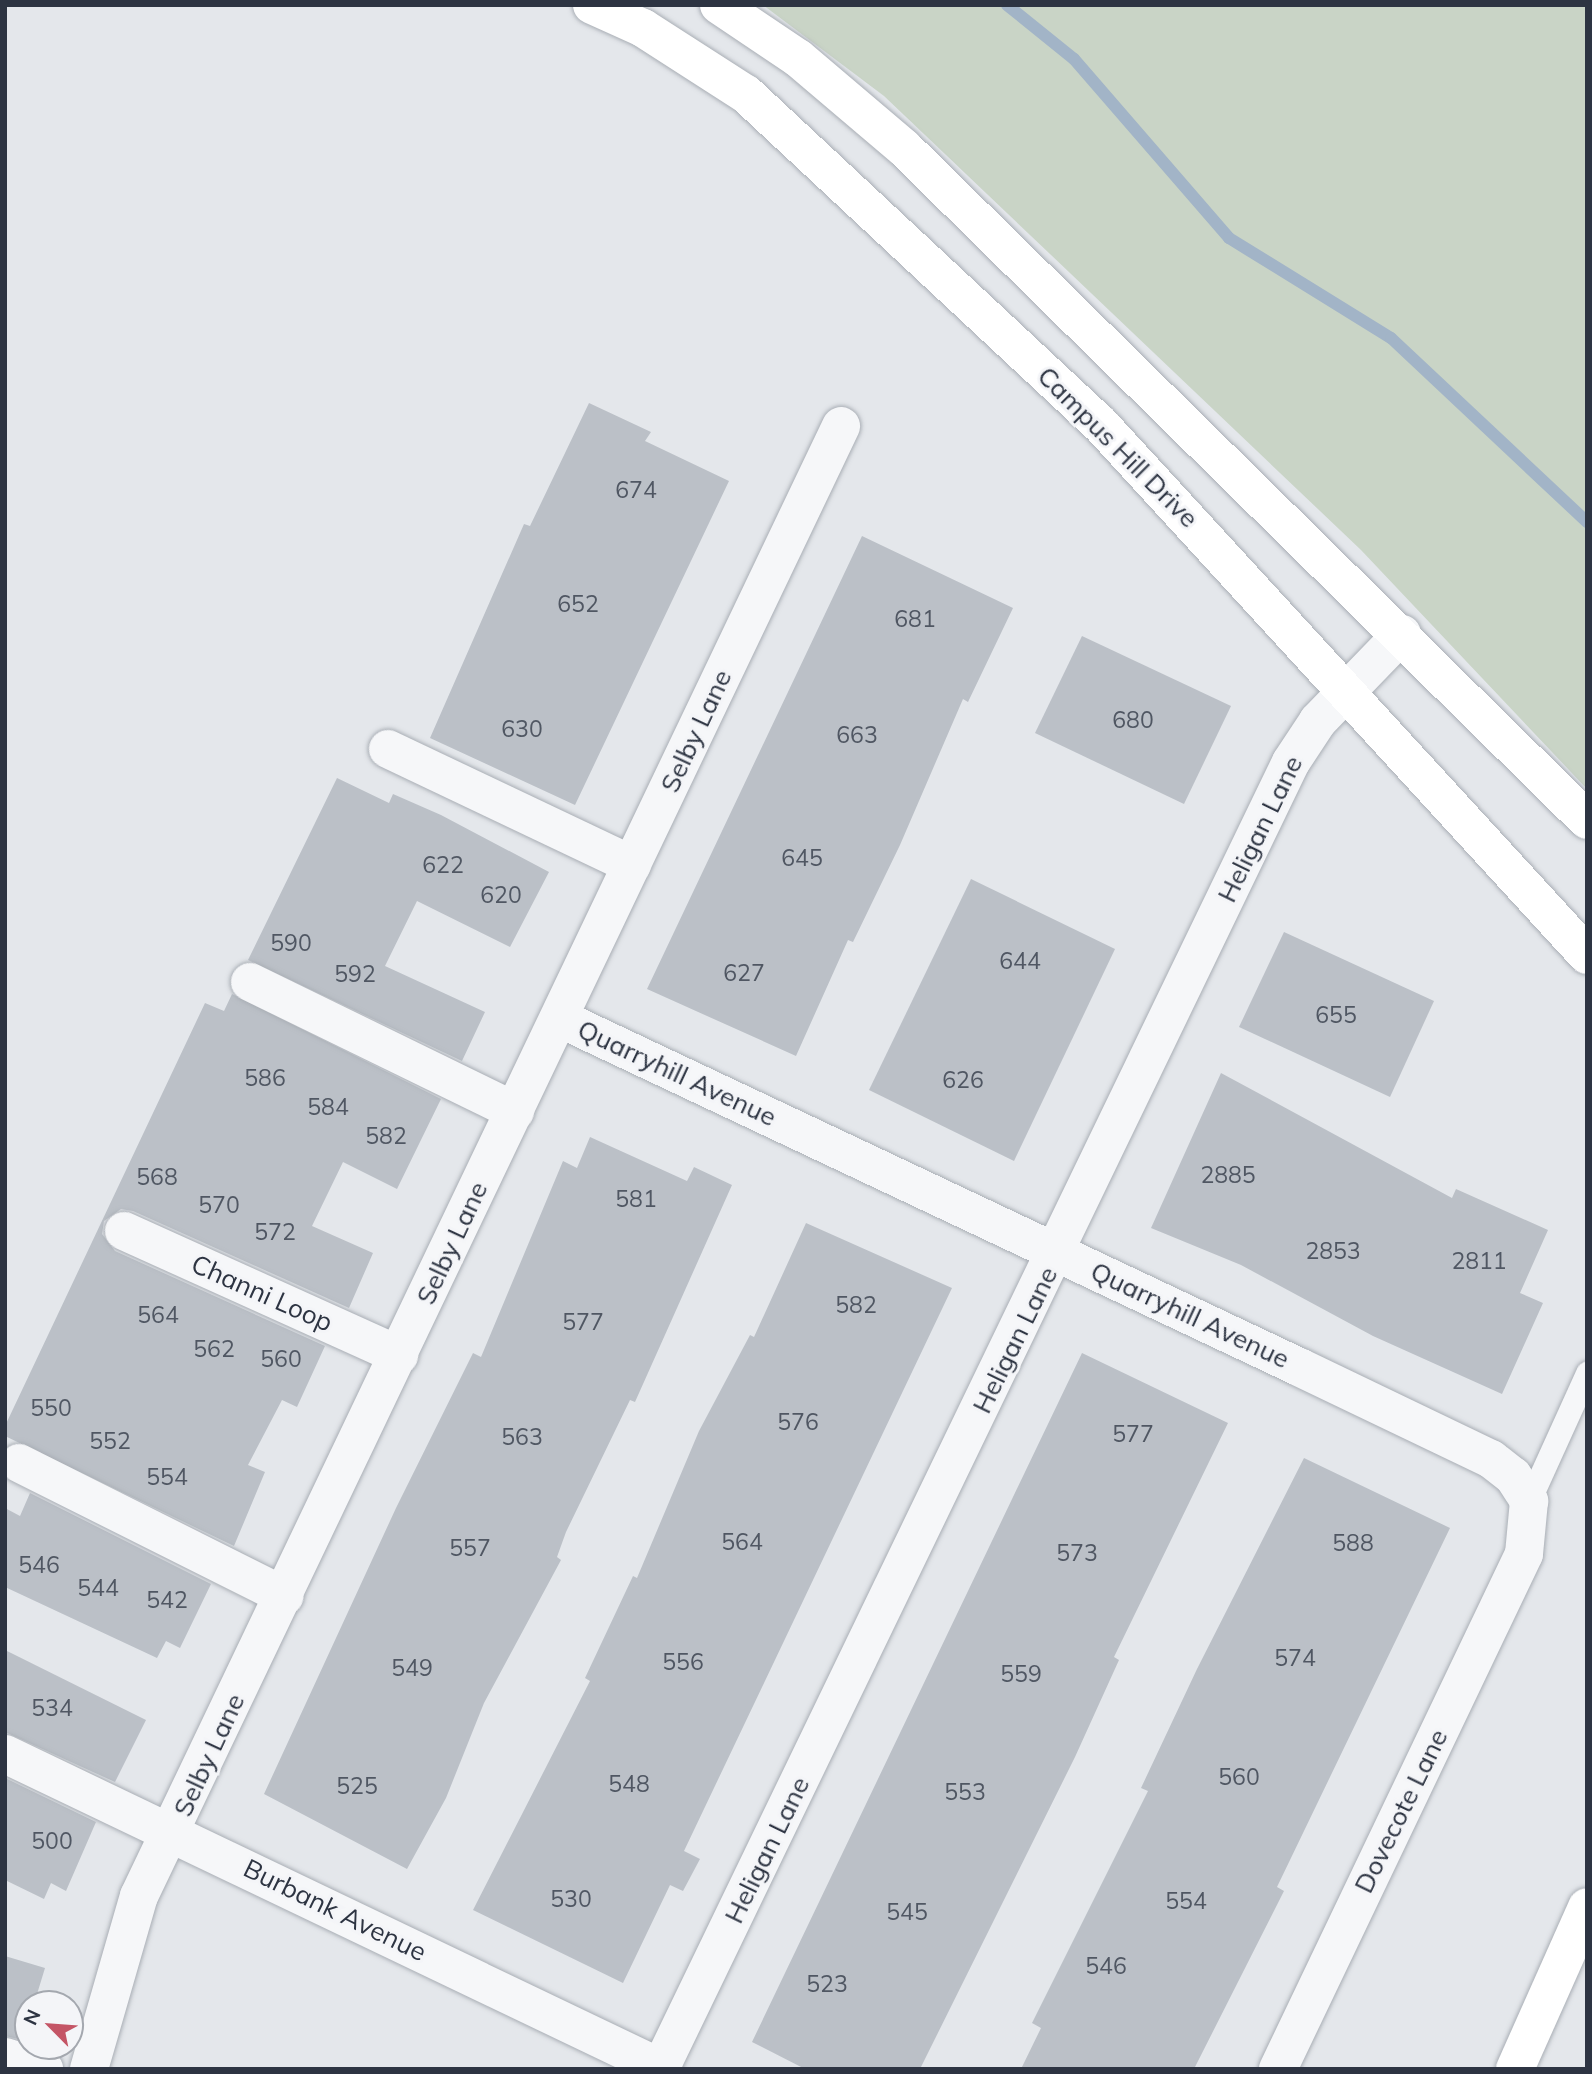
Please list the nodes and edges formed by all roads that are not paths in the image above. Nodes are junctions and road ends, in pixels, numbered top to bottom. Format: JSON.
{"nodes":[{"id":1,"x":592,"y":5,"type":"edge"},
{"id":2,"x":719,"y":5,"type":"edge"},
{"id":3,"x":841,"y":426,"type":"dead end"},
{"id":4,"x":1402,"y":634,"type":"junction"},
{"id":5,"x":1347,"y":689,"type":"junction"},
{"id":6,"x":388,"y":749,"type":"dead end"},
{"id":7,"x":1587,"y":820,"type":"edge"},
{"id":8,"x":632,"y":866,"type":"junction"},
{"id":9,"x":1587,"y":955,"type":"edge"},
{"id":10,"x":250,"y":982,"type":"dead end"},
{"id":11,"x":559,"y":1018,"type":"junction"},
{"id":12,"x":515,"y":1111,"type":"junction"},
{"id":13,"x":124,"y":1231,"type":"dead end"},
{"id":14,"x":1057,"y":1252,"type":"junction"},
{"id":15,"x":400,"y":1354,"type":"junction"},
{"id":16,"x":1587,"y":1373,"type":"edge"},
{"id":17,"x":19,"y":1463,"type":"dead end"},
{"id":18,"x":1529,"y":1501,"type":"junction"},
{"id":19,"x":285,"y":1596,"type":"junction"},
{"id":20,"x":5,"y":1754,"type":"edge"},
{"id":21,"x":172,"y":1832,"type":"junction"},
{"id":22,"x":1587,"y":1908,"type":"edge"},
{"id":23,"x":5,"y":2057,"type":"edge"},
{"id":24,"x":661,"y":2068,"type":"edge"},
{"id":25,"x":44,"y":2069,"type":"edge"},
{"id":26,"x":89,"y":2069,"type":"edge"},
{"id":27,"x":1278,"y":2069,"type":"edge"},
{"id":28,"x":1515,"y":2069,"type":"edge"}],
"edges":[{"from":1,"to":5,"type":"street","name":"Campus Hill Drive"},
{"from":2,"to":4,"type":"street"},
{"from":3,"to":8,"type":"street","name":"Selby Lane"},
{"from":4,"to":5,"type":"street","name":"Heligan Lane"},
{"from":4,"to":7,"type":"street"},
{"from":5,"to":9,"type":"street","name":"Campus Hill Drive"},
{"from":5,"to":14,"type":"street","name":"Heligan Lane"},
{"from":6,"to":8,"type":"street"},
{"from":8,"to":11,"type":"street","name":"Selby Lane"},
{"from":10,"to":12,"type":"street"},
{"from":11,"to":12,"type":"street","name":"Selby Lane"},
{"from":11,"to":14,"type":"street","name":"Quarryhill Avenue"},
{"from":12,"to":15,"type":"street","name":"Selby Lane"},
{"from":13,"to":15,"type":"street","name":"Channi Loop"},
{"from":14,"to":18,"type":"street","name":"Quarryhill Avenue"},
{"from":14,"to":24,"type":"street","name":"Heligan Lane"},
{"from":15,"to":19,"type":"street","name":"Selby Lane"},
{"from":16,"to":18,"type":"lane"},
{"from":17,"to":19,"type":"street"},
{"from":18,"to":27,"type":"street","name":"Dovecote Lane"},
{"from":19,"to":21,"type":"street","name":"Selby Lane"},
{"from":20,"to":21,"type":"street","name":"Burbank Avenue"},
{"from":21,"to":24,"type":"street","name":"Burbank Avenue"},
{"from":21,"to":26,"type":"street","name":"Selby Lane"},
{"from":22,"to":28,"type":"street"},
{"from":23,"to":25,"type":"street"}]}
